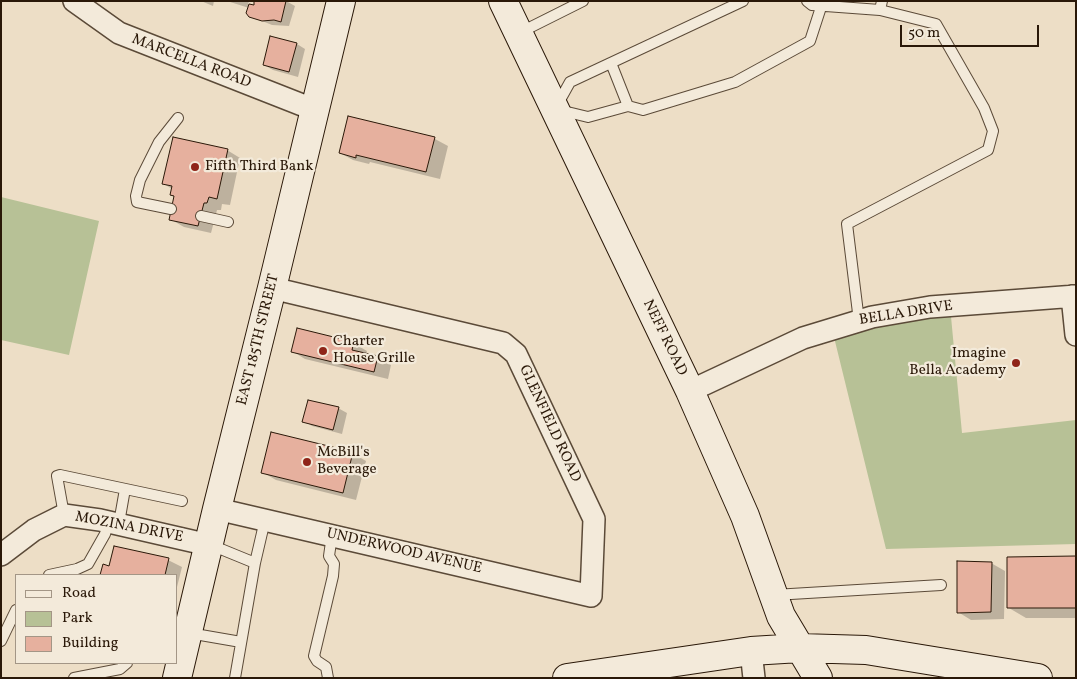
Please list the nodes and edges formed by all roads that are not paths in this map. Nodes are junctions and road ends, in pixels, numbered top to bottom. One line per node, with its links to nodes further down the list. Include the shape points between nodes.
1 (74, 1): 13 (street, MARCELLA ROAD, via 119,33)
2 (341, 1): 13 (street, EAST 185TH STREET)
3 (503, 1): 9 (street, NEFF ROAD)
4 (583, 1): 9 (lane)
5 (744, 1): 10 (lane)
6 (807, 1): 7 (lane, via 812,5)
7 (822, 3): 8 (lane); 11 (lane, via 810,41 735,82 643,110)
8 (881, 6): 20 (lane, via 936,24 984,108 993,131 988,150 847,224)
9 (519, 33): 12 (street, NEFF ROAD)
10 (611, 63): 11 (lane); 12 (lane, via 570,82)
11 (628, 106): 12 (lane, via 588,117)
12 (555, 109): 22 (street, NEFF ROAD)
13 (315, 110): 18 (street, EAST 185TH STREET)
14 (178, 118): 15 (lane, via 159,142 140,180 136,196 137,202)
15 (171, 209)
16 (201, 216): 17 (lane)
17 (228, 222)
18 (272, 288): 25 (street, EAST 185TH STREET); 36 (street, GLENFIELD ROAD, via 503,343 516,354 594,519)
19 (1074, 296): 20 (street, BELLA DRIVE, via 930,307); 21 (street)
20 (859, 321): 22 (street, BELLA DRIVE, via 803,338)
21 (1076, 335)
22 (690, 391): 35 (street, NEFF ROAD, via 746,516)
23 (125, 489): 24 (lane); 26 (lane, via 57,476); 28 (lane)
24 (182, 502)
25 (217, 510): 27 (street, UNDERWOOD AVENUE); 30 (street, EAST 185TH STREET)
26 (64, 515): 28 (street, MOZINA DRIVE); 31 (street, MOZINA DRIVE, via 34,530)
27 (266, 520): 29 (street, UNDERWOOD AVENUE); 32 (lane)
28 (114, 522): 30 (street, MOZINA DRIVE); 33 (lane, via 88,564)
29 (332, 535): 36 (street, UNDERWOOD AVENUE); 49 (lane, via 329,556 334,564 333,576 314,656 326,667)
30 (209, 545): 32 (lane); 39 (street, EAST 185TH STREET)
31 (1, 555)
32 (255, 563): 41 (lane)
33 (54, 574)
34 (941, 584): 35 (lane)
35 (773, 595): 42 (street, NEFF ROAD)
36 (590, 596)
37 (15, 614): 38 (lane)
38 (12, 628): 40 (lane)
39 (182, 632): 41 (lane); 47 (street, EAST 185TH STREET)
40 (1, 640)
41 (241, 642): 48 (lane)
42 (800, 648): 43 (street); 52 (street, NEFF ROAD); 53 (street, via 866,650)
43 (751, 651): 45 (street); 51 (street)
44 (126, 664): 46 (lane, via 120,669)
45 (609, 675): 50 (street)
46 (74, 678)
47 (177, 678)
48 (235, 678)
49 (328, 678)
50 (567, 678)
51 (754, 678)
52 (818, 678)
53 (1038, 678)

